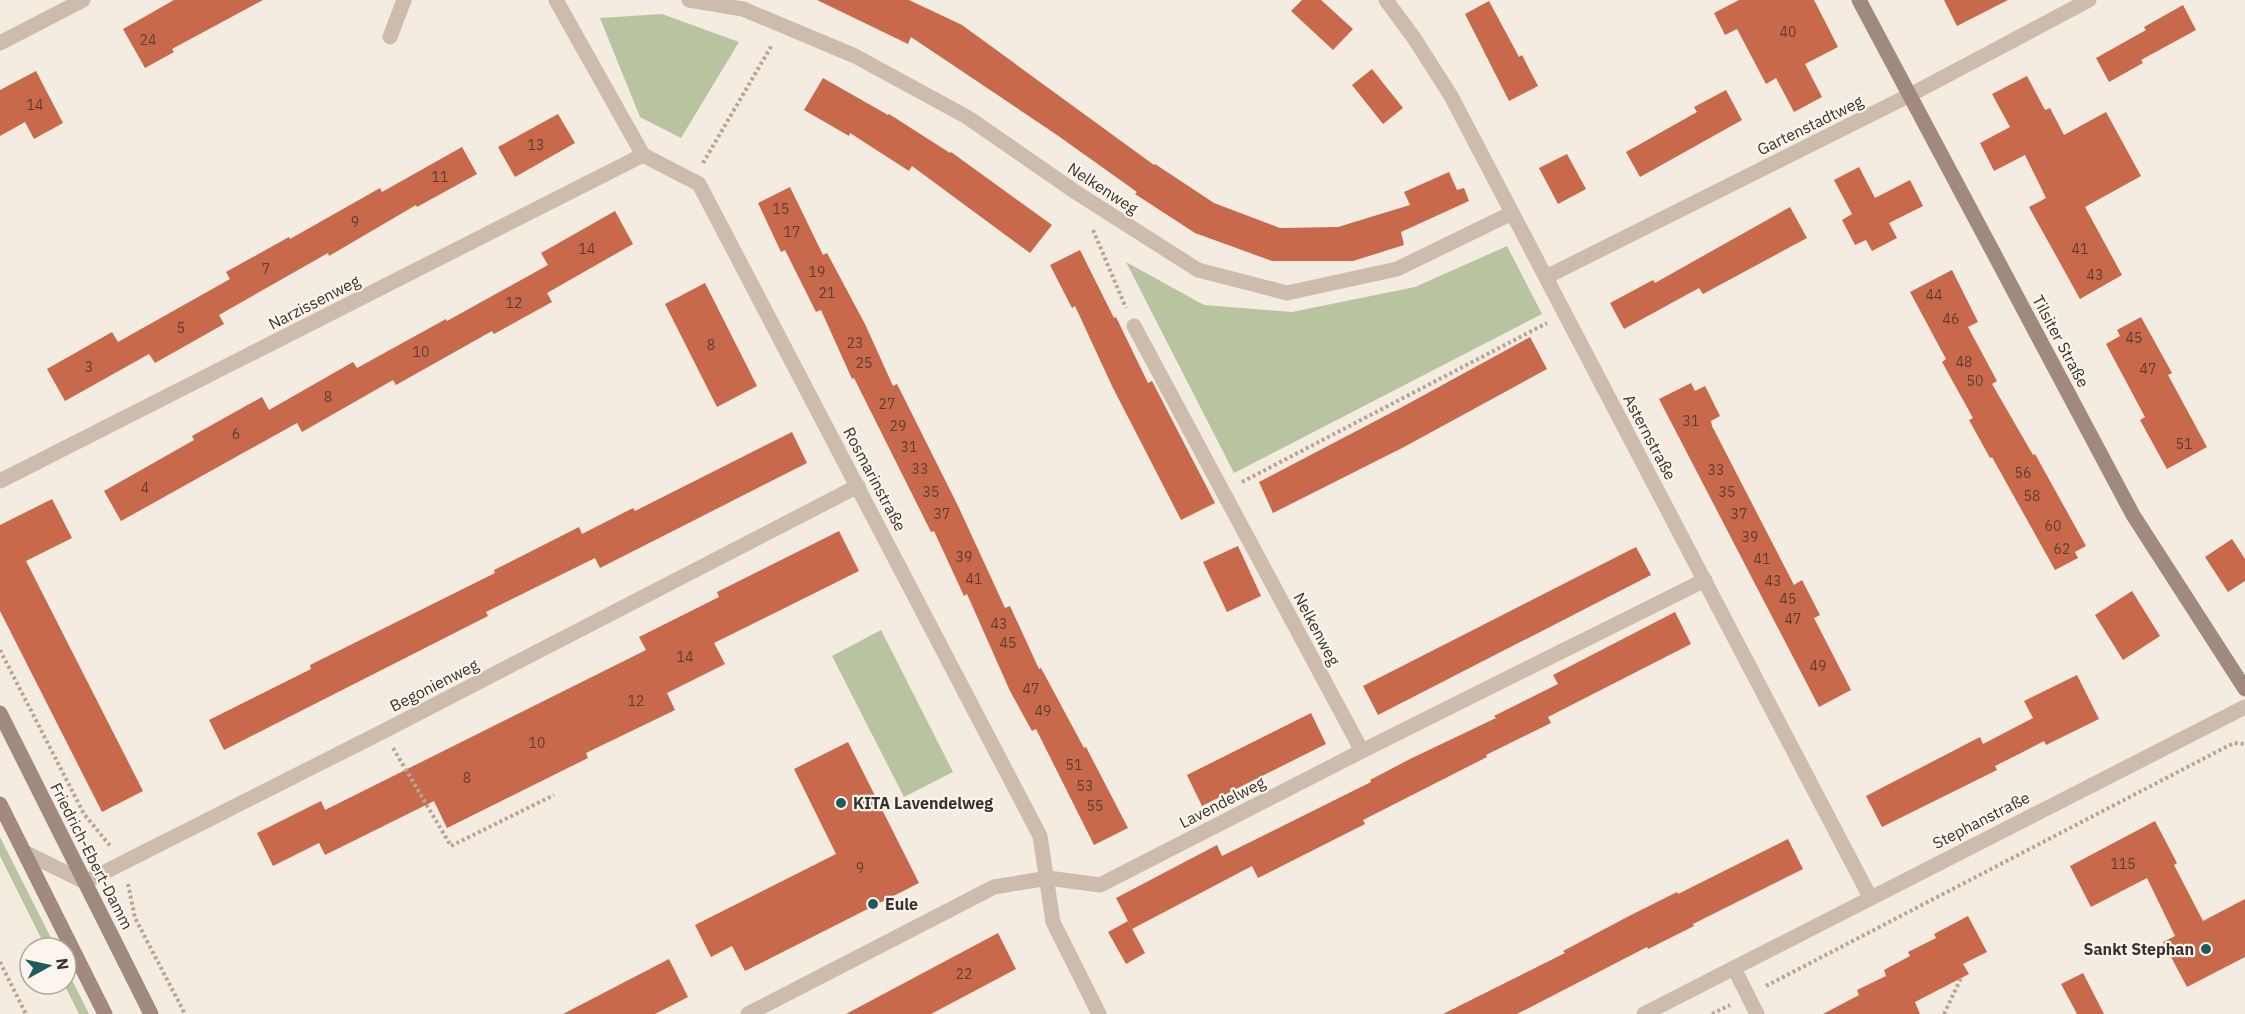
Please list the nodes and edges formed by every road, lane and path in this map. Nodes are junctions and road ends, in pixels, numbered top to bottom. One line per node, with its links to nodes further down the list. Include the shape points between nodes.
1 (82, 0): 10 (street)
2 (404, 0): 9 (street)
3 (556, 0): 12 (street)
4 (689, 0): 8 (street, Nelkenweg, via 743,9)
5 (1386, 0): 14 (street, Asternstraße, via 1451,96)
6 (1859, 0): 11 (street, Tilsiter Straße)
7 (2089, 0): 11 (street, Gartenstadtweg)
8 (783, 26): 13 (path); 14 (street, Nelkenweg, via 855,56 967,117 1077,194 1198,270 1287,293 1396,269)
9 (390, 37)
10 (0, 43)
11 (1910, 95): 16 (street, Gartenstadtweg); 24 (street, Tilsiter Straße, via 2133,515)
12 (644, 155): 13 (street, Rosmarinstraße); 19 (street, Narzissenweg)
13 (693, 181): 20 (street, Rosmarinstraße, via 699,184)
14 (1512, 213): 16 (street, Asternstraße)
15 (1092, 226): 18 (path)
16 (1546, 276): 17 (street, Asternstraße)
17 (1565, 314): 21 (path); 22 (street, Asternstraße)
18 (1134, 326): 21 (street, Nelkenweg)
19 (0, 481)
20 (858, 486): 27 (street, Begonienweg); 35 (street, Rosmarinstraße, via 1040,836)
21 (1223, 492): 29 (street, Nelkenweg)
22 (1705, 580): 29 (street, Lavendelweg); 37 (street, Asternstraße)
23 (0, 650): 33 (path, via 84,814)
24 (2245, 689)
25 (2245, 707): 37 (street, Stephanstraße)
26 (0, 713): 36 (street, Friedrich-Ebert-Damm)
27 (384, 731): 30 (path, via 451,846); 36 (street, Begonienweg)
28 (2245, 744): 41 (path, via 2234,743 2224,748)
29 (1362, 751): 35 (street, Lavendelweg, via 1100,885)
30 (554, 795)
31 (0, 804): 32 (street)
32 (24, 852): 36 (street); 43 (street)
33 (114, 852)
34 (126, 873): 45 (path, via 135,918)
35 (1048, 878): 46 (street, Lavendelweg, via 994,886); 47 (street, Rosmarinstraße, via 1053,922)
36 (85, 882): 44 (street, Friedrich-Ebert-Damm)
37 (1870, 897): 39 (street, Stephanstraße)
38 (0, 962): 42 (path)
39 (1734, 968): 41 (street); 48 (street, Stephanstraße)
40 (1961, 978): 51 (path)
41 (1748, 996): 49 (path); 50 (street)
42 (26, 1014)
43 (105, 1014)
44 (152, 1014)
45 (185, 1014)
46 (748, 1014)
47 (1099, 1014)
48 (1644, 1014)
49 (1712, 1014)
50 (1757, 1014)
51 (1944, 1014)

